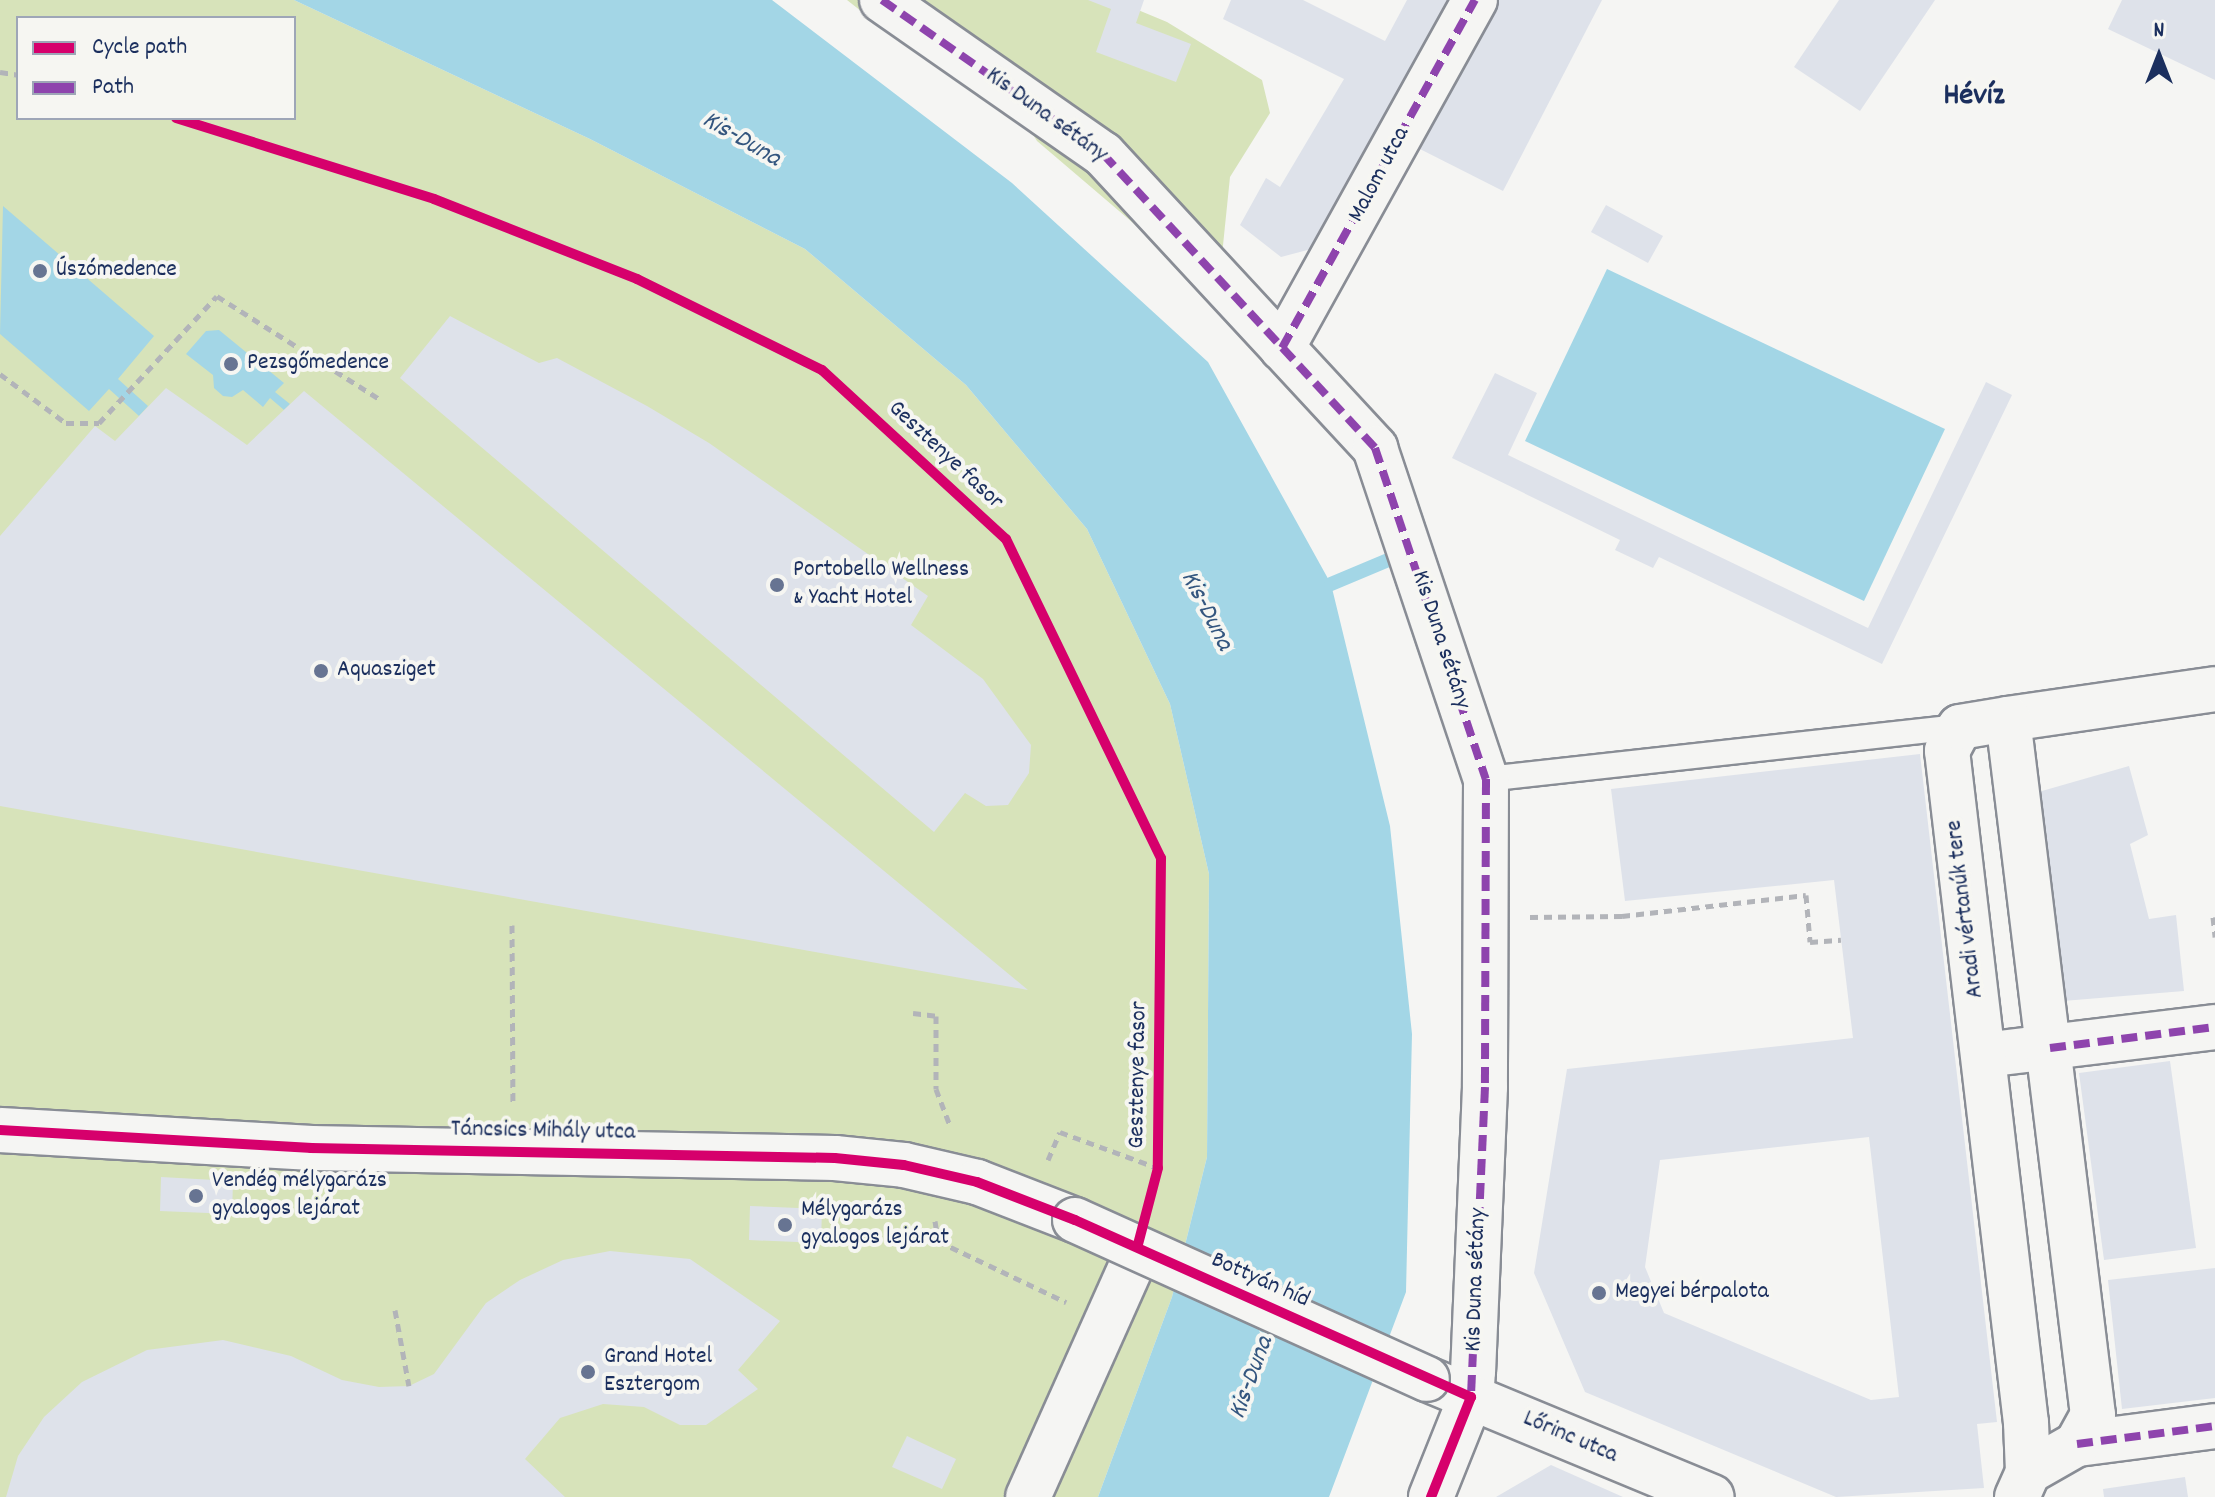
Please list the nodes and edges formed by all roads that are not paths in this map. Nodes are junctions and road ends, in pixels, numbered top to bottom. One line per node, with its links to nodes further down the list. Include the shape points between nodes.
1 (882, 0): 3 (street, Kis Duna sétány, via 1103,154)
2 (1475, 0): 3 (street, Malom utca)
3 (1282, 348): 7 (street, Kis Duna sétány, via 1375,448)
4 (2215, 689): 5 (street)
5 (2008, 719): 6 (street); 9 (street)
6 (1960, 727): 7 (lane); 10 (street, Aradi vértanúk tere, via 1947,751)
7 (1486, 779): 15 (street, Kis Duna sétány, via 1485,1087)
8 (2215, 1027): 9 (street)
9 (2050, 1048): 10 (street); 17 (street, via 2093,1415)
10 (1984, 1055): 18 (street, Aradi vértanúk tere)
11 (0, 1130): 12 (street, Táncsics Mihály utca, via 311,1148 835,1158 904,1165 977,1182)
12 (1075, 1220): 14 (street, Bottyán híd, bridge)
13 (1130, 1269): 19 (street, via 1110,1324)
14 (1427, 1379): 15 (street, Lőrinc utca)
15 (1471, 1397): 20 (street, Kis Duna sétány); 21 (street, Lőrinc utca)
16 (2215, 1426): 17 (street, Aradi vértanúk tere)
17 (2077, 1444): 18 (street, Aradi vértanúk tere)
18 (2022, 1485)
19 (1028, 1497)
20 (1431, 1497)
21 (1712, 1497)

